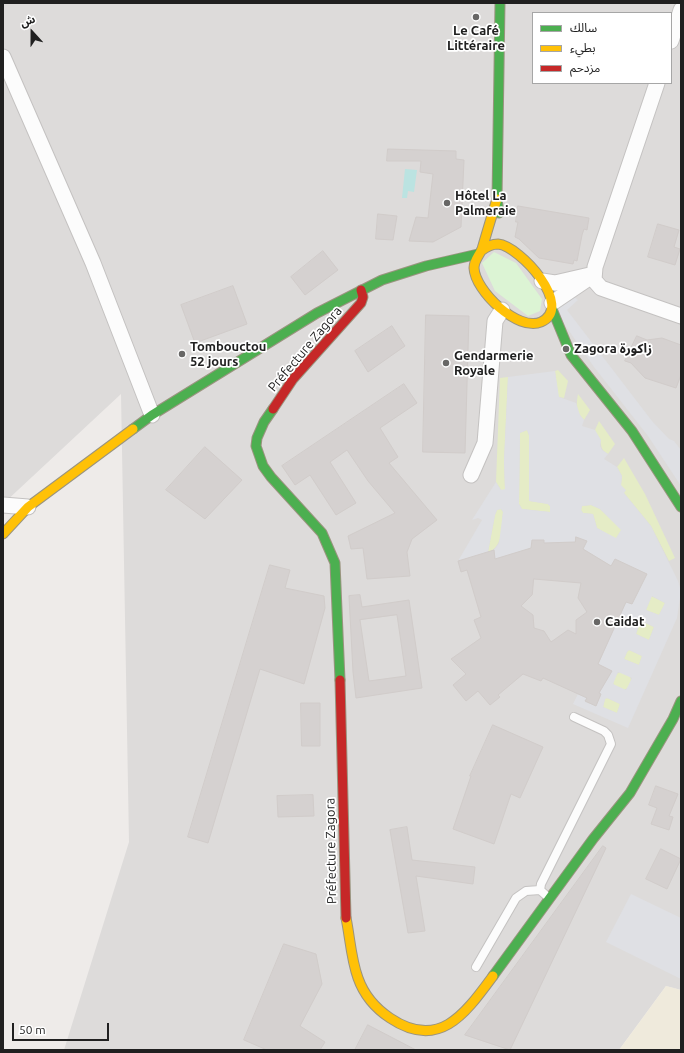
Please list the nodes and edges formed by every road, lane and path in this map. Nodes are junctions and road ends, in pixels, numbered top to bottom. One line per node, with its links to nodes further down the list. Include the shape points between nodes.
1 (500, 3): 6 (main road)
2 (681, 10): 3 (street)
3 (672, 38)
4 (3, 57): 21 (street, via 93,263)
5 (657, 84): 11 (street)
6 (497, 199): 7 (main road); 8 (main road)
7 (504, 246): 8 (main road, via 494,244); 12 (main road, via 519,256)
8 (480, 252): 9 (main road); 15 (main road, via 472,273)
9 (408, 271): 10 (main road); 13 (main road)
10 (438, 272)
11 (594, 274): 12 (street, via 555,283); 14 (street); 16 (street, via 596,284 601,288)
12 (542, 281): 14 (main road, via 548,290)
13 (361, 290): 21 (main road, via 273,339); 31 (main road, Préfecture Zagora, via 361,303 293,379 264,422 256,446 263,466 271,477 322,533 335,563 345,914 358,978 374,1005 403,1025 418,1031 428,1031 448,1024 468,1010 479,998)
14 (552, 306): 17 (main road, via 544,321); 20 (main road)
15 (502, 310): 17 (main road, via 517,322); 22 (street, via 495,321 485,443)
16 (681, 316)
17 (527, 325): 18 (main road)
18 (538, 333)
19 (555, 344): 20 (main road)
20 (571, 355): 25 (main road, via 632,431)
21 (152, 415): 24 (main road)
22 (471, 475)
23 (3, 505): 24 (street)
24 (28, 507): 26 (main road)
25 (681, 507)
26 (3, 534)
27 (681, 701): 29 (main road, Préfecture Zagora)
28 (574, 718): 30 (lane, via 604,731 611,744)
29 (677, 721): 31 (main road, Préfecture Zagora, via 630,793)
30 (540, 890): 31 (lane); 32 (lane, via 526,891 516,898)
31 (550, 898)
32 (476, 967)

